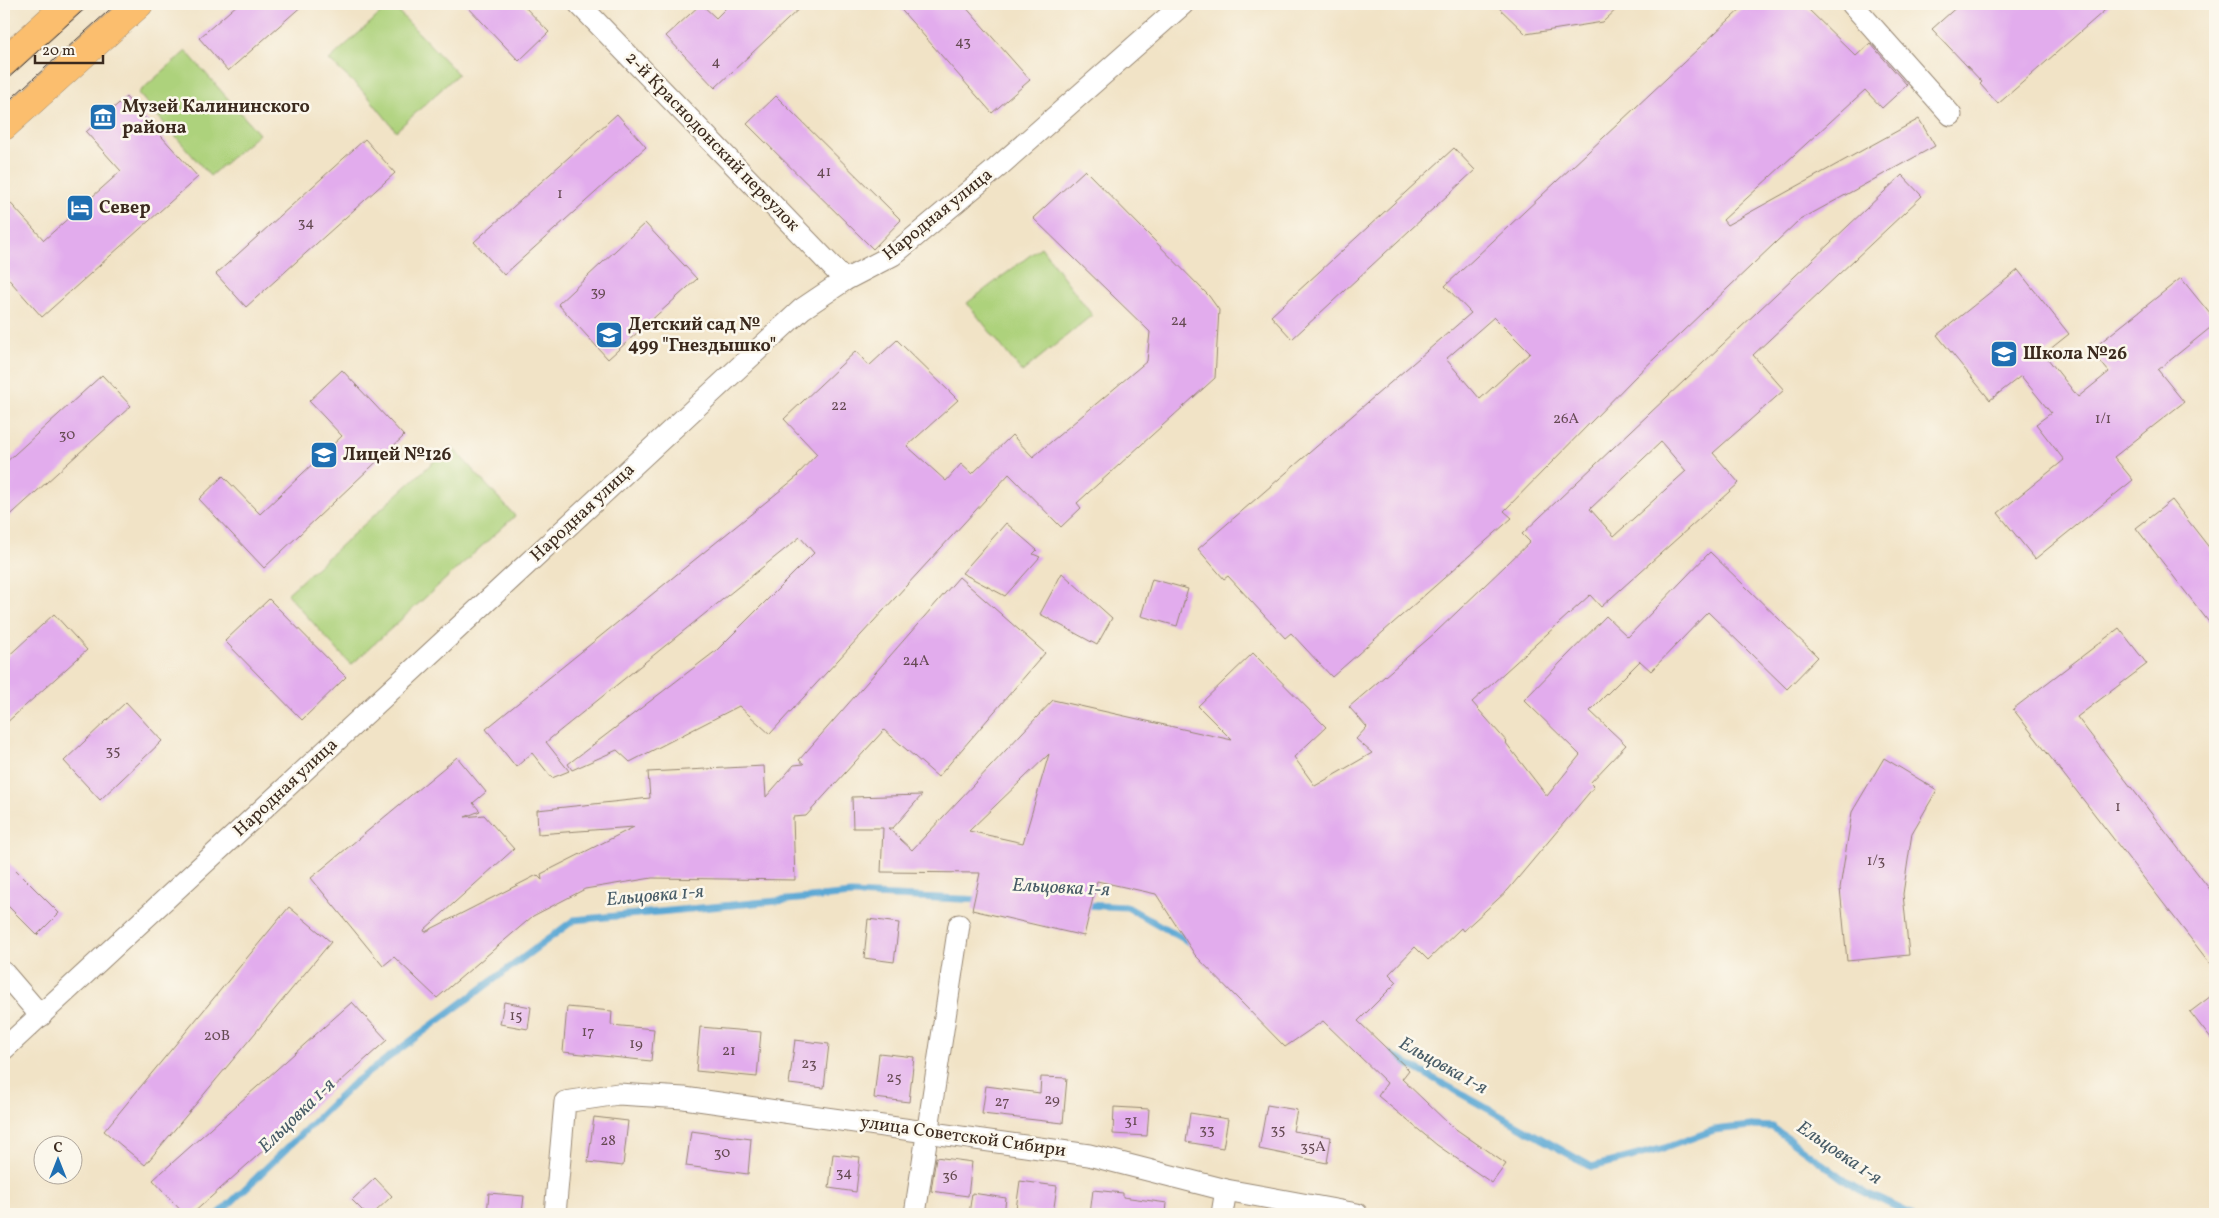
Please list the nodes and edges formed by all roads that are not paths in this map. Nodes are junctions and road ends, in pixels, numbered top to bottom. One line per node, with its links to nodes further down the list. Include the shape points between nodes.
1 (68, 4): 6 (highway)
2 (139, 4): 8 (highway)
3 (579, 4): 9 (street, 2-й Краснодонский переулок)
4 (1183, 4): 9 (street, Народная улица, via 894,255)
5 (1852, 4): 7 (street)
6 (4, 62)
7 (1952, 115)
8 (4, 126)
9 (845, 280): 12 (street, Народная улица, via 802,309)
10 (958, 925): 14 (street)
11 (4, 973): 12 (street)
12 (41, 1016): 13 (street, Народная улица)
13 (4, 1049)
14 (928, 1132): 15 (street, улица Советской Сибири, via 1089,1155); 16 (street, улица Советской Сибири, via 684,1098 618,1094 565,1102); 17 (street)
15 (1226, 1190): 18 (street); 19 (street, улица Советской Сибири)
16 (555, 1214)
17 (915, 1214)
18 (1222, 1214)
19 (1357, 1214)

